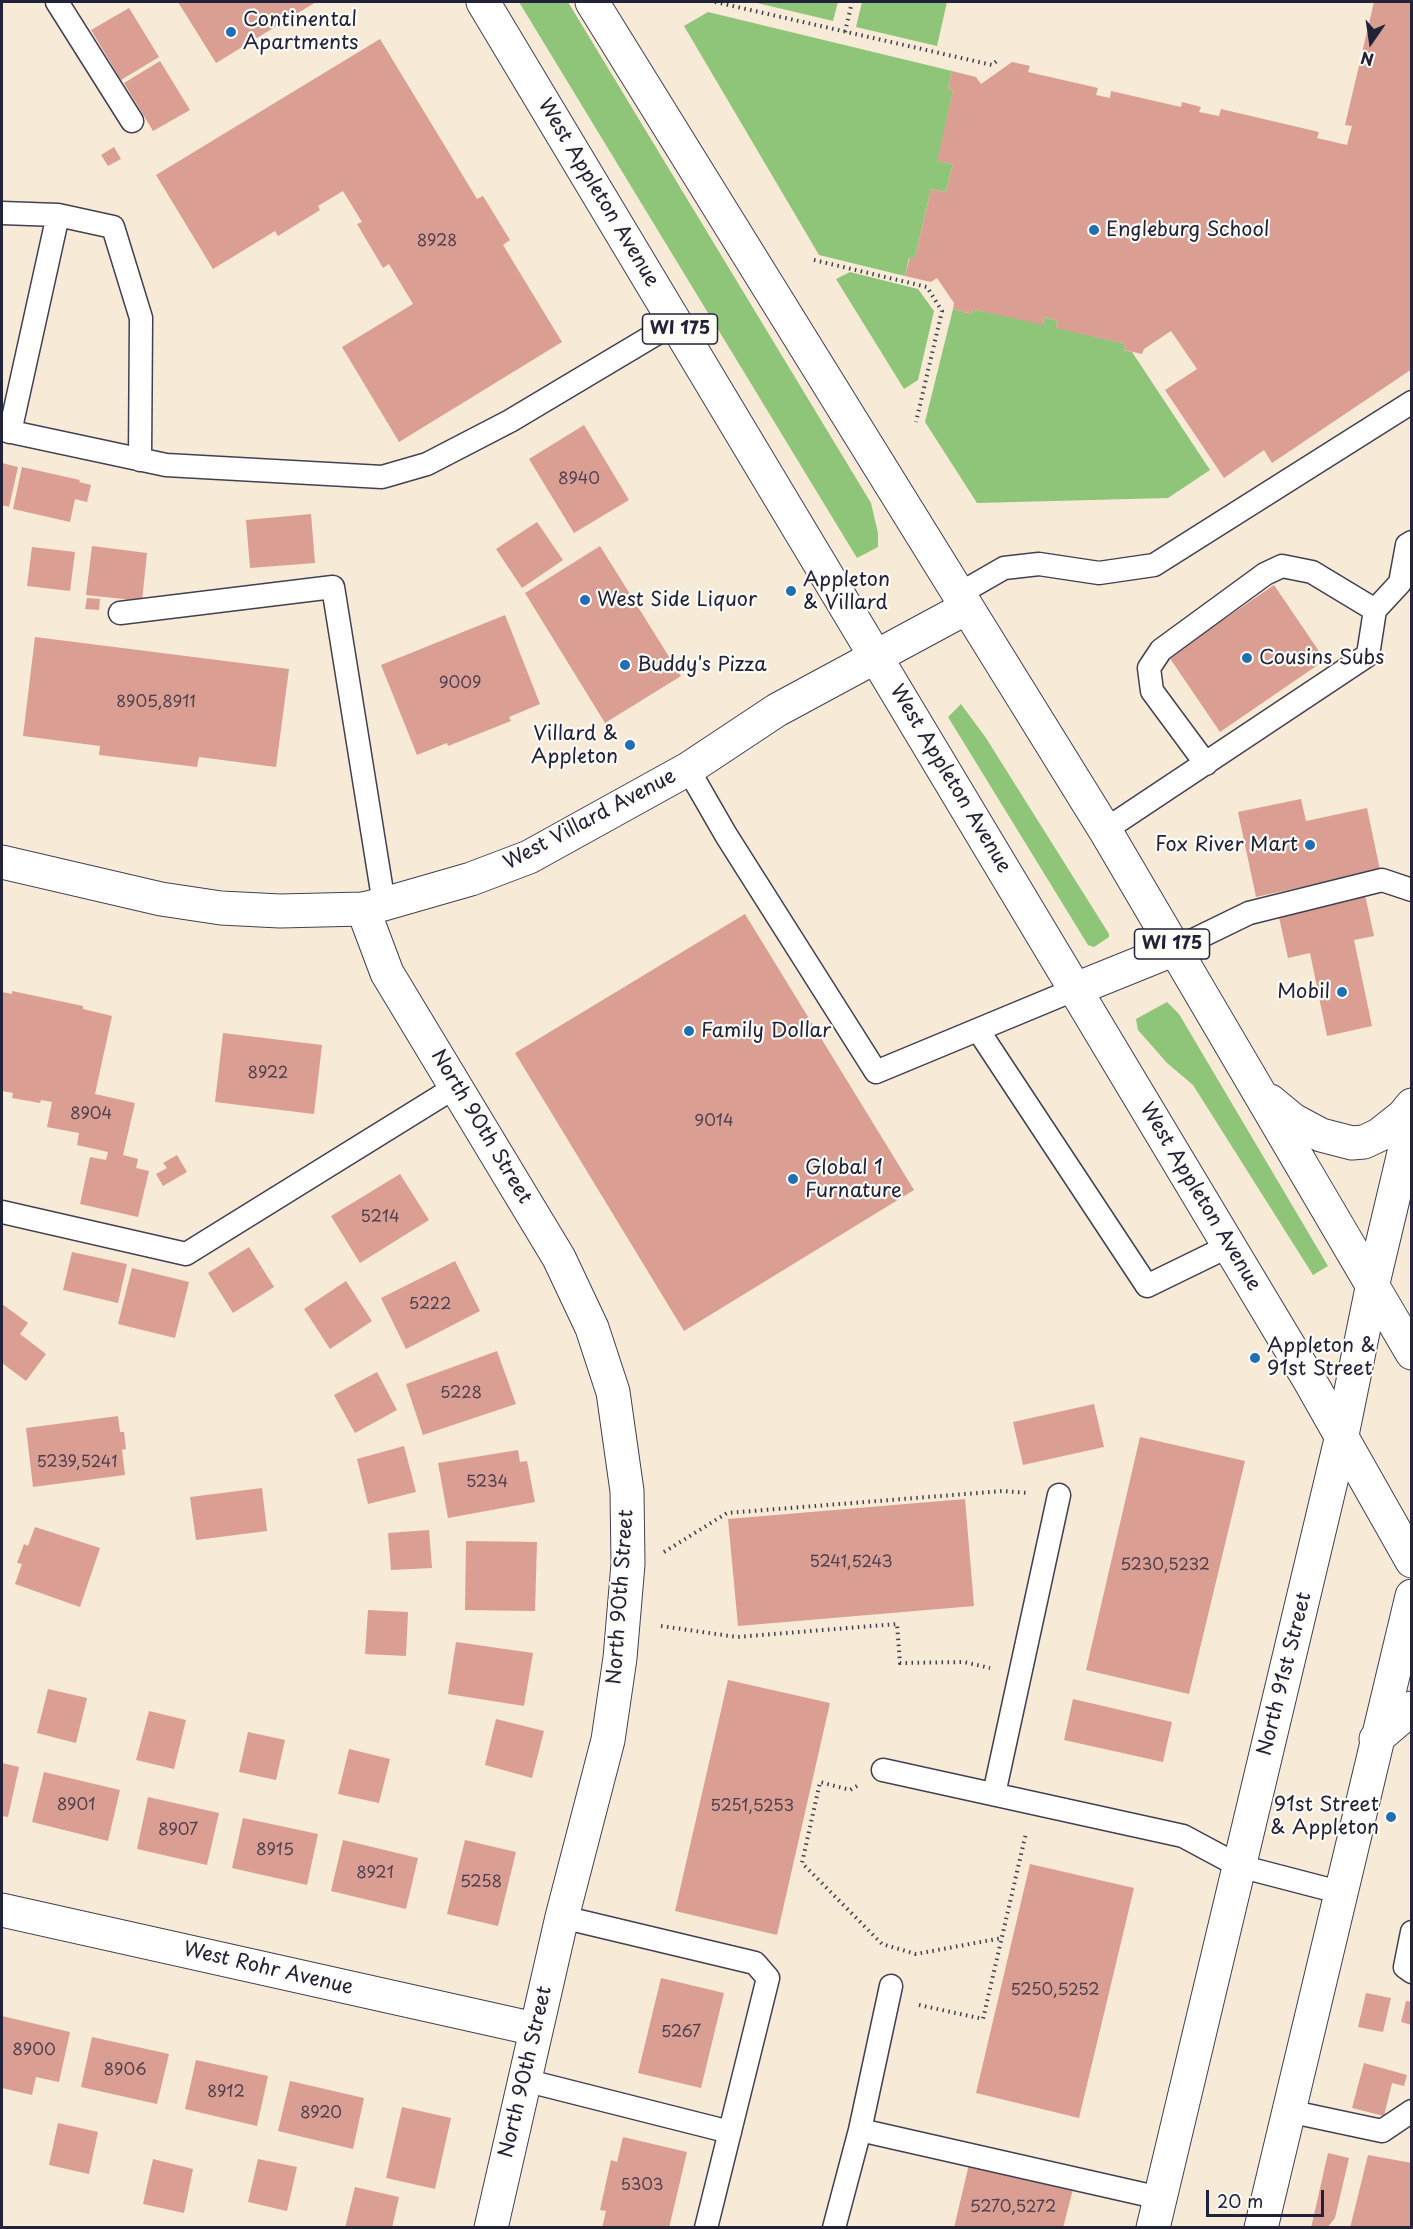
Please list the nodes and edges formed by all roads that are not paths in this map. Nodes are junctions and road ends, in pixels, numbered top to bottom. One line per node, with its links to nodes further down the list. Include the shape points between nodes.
1 (57, 2): 4 (lane)
2 (483, 2): 7 (main road, West Appleton Avenue / WI 175)
3 (592, 2): 12 (main road, WI 175)
4 (132, 121)
5 (2, 213): 6 (lane)
6 (58, 214): 9 (lane); 10 (lane, via 113,227 141,318)
7 (675, 322): 10 (lane, via 510,421 427,464 382,477 166,465); 15 (main road, West Appleton Avenue / WI 175)
8 (1412, 402): 12 (lane, via 1154,565 1099,573 1039,564 1004,568)
9 (6, 431): 10 (lane)
10 (140, 460)
11 (1412, 542): 13 (lane, via 1407,545 1400,583)
12 (961, 602): 15 (main road, West Villard Avenue); 18 (main road, WI 175)
13 (1375, 610): 16 (lane, via 1368,655); 16 (lane, via 1312,572 1282,566 1265,574 1161,650 1149,668 1152,692)
14 (120, 613): 21 (lane, via 333,587)
15 (876, 656): 17 (main road, West Villard Avenue, via 777,710); 23 (main road, West Appleton Avenue / WI 175)
16 (1206, 764): 18 (lane)
17 (688, 769): 21 (main road, West Villard Avenue, via 529,857 471,879); 24 (lane, via 876,1072)
18 (1105, 830): 22 (main road, WI 175)
19 (2, 862): 21 (main road, West Villard Avenue, via 161,899 221,908 280,911)
20 (1412, 890): 22 (lane, via 1382,880 1371,882 1249,913)
21 (373, 906): 25 (main road, North 90th Street, via 387,973)
22 (1174, 949): 23 (main road); 26 (main road, WI 175)
23 (1076, 989): 24 (lane); 30 (main road, West Appleton Avenue / WI 175)
24 (978, 1030): 30 (lane, via 1147,1286)
25 (457, 1086): 29 (lane, via 186,1254); 44 (main road, North 90th Street, via 559,1258 592,1329 614,1403 627,1491 628,1564 608,1740)
26 (1257, 1087): 27 (main road, via 1293,1120 1321,1135 1352,1143 1364,1142 1390,1128); 31 (main road, WI 175)
27 (1412, 1106)
28 (1412, 1119): 31 (main road, North 91st Street)
29 (2, 1212)
30 (1229, 1246): 33 (main road, West Appleton Avenue / WI 175)
31 (1373, 1283): 32 (main road, WI 175); 33 (main road, North 91st Street)
32 (1412, 1353)
33 (1342, 1435): 35 (main road, West Appleton Avenue / WI 175); 41 (main road, North 91st Street)
34 (1059, 1495): 40 (lane)
35 (1412, 1561)
36 (1412, 1596): 38 (main road)
37 (1412, 1708): 38 (main road)
38 (1376, 1739): 42 (main road)
39 (883, 1770): 40 (lane)
40 (994, 1794): 41 (lane, via 1183,1836)
41 (1239, 1866): 42 (lane); 54 (main road, North 91st Street)
42 (1340, 1892): 50 (main road)
43 (2, 1910): 48 (main road, West Rohr Avenue)
44 (561, 1917): 48 (main road, North 90th Street); 53 (lane, via 754,1963 768,1978)
45 (1412, 1932): 46 (lane, via 1406,1967)
46 (1412, 1972)
47 (890, 1992): 52 (lane)
48 (535, 2029): 49 (main road, North 90th Street)
49 (524, 2080): 53 (lane); 55 (main road, North 90th Street)
50 (1288, 2111): 51 (lane, via 1382,2131); 58 (main road)
51 (1412, 2111)
52 (860, 2130): 54 (lane); 57 (lane)
53 (730, 2132): 56 (lane)
54 (1156, 2213)
55 (491, 2228)
56 (706, 2228)
57 (834, 2228)
58 (1261, 2228)

